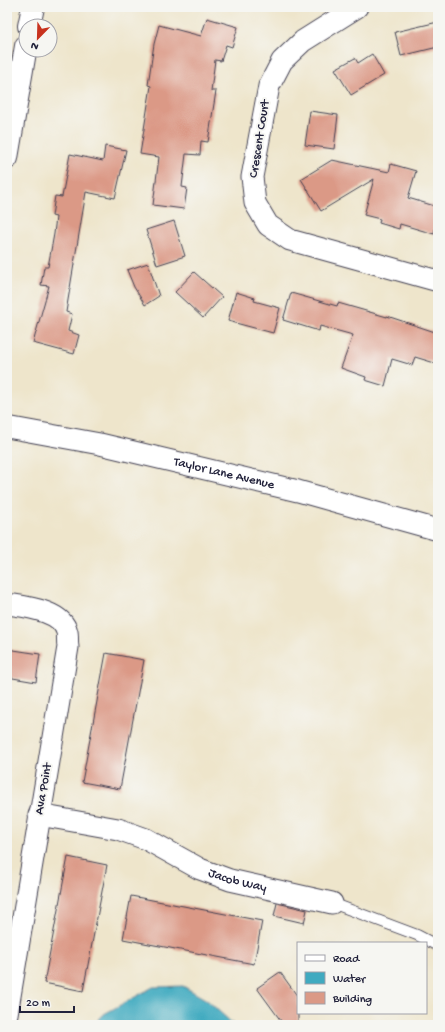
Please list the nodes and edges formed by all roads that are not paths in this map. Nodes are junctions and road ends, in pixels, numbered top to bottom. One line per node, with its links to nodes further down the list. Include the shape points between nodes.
1 (33, 7): 3 (main road)
2 (357, 7): 6 (street, Crescent Court, via 303,42 282,61 272,80 252,177 255,203 268,225 290,240)
3 (31, 18)
4 (24, 58): 5 (main road)
5 (7, 158)
6 (438, 281)
7 (7, 427): 8 (street, Taylor Lane Avenue, via 100,444 260,482)
8 (438, 530)
9 (7, 604): 10 (street, Ava Point, via 41,610 58,618 67,630 68,647)
10 (39, 815): 11 (street, Jacob Way, via 118,829 146,839 200,869 224,878); 13 (street, Ava Point)
11 (332, 903): 12 (lane, Jacob Way, via 417,935)
12 (438, 946)
13 (7, 1014)

